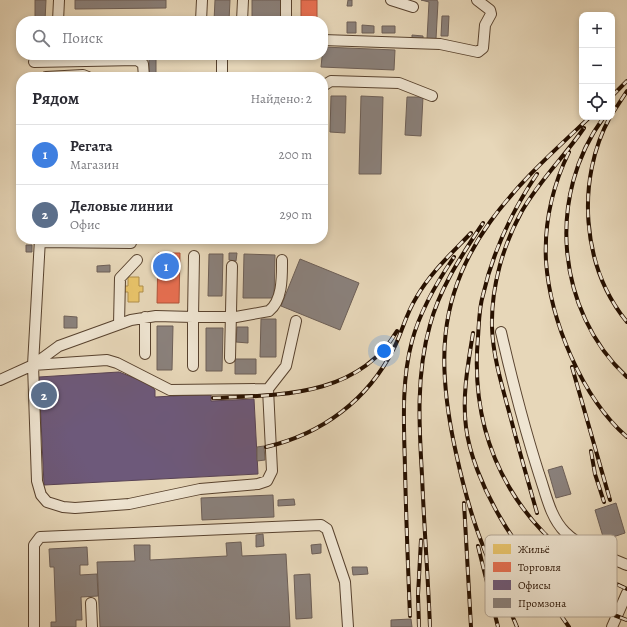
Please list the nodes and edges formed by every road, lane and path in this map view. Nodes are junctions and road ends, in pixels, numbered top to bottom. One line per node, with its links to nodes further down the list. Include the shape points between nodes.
1 (59, 0): 8 (lane)
2 (202, 0): 9 (lane)
3 (243, 0): 10 (lane)
4 (286, 0): 11 (lane)
5 (391, 0): 7 (lane)
6 (477, 0): 12 (lane, via 490,10 491,14 485,25 483,48 478,52 440,44)
7 (413, 7)
8 (58, 16)
9 (201, 16)
10 (242, 16)
11 (286, 16)
12 (328, 40)
13 (137, 60): 16 (lane)
14 (137, 60): 17 (lane, via 143,64)
15 (222, 60): 18 (lane)
16 (34, 62)
17 (144, 72)
18 (222, 72)
19 (328, 84): 20 (lane, via 399,83)
20 (432, 96)
21 (40, 244): 34 (lane)
22 (194, 256): 27 (lane)
23 (138, 260): 30 (lane, via 120,278)
24 (282, 260): 28 (lane, via 281,289 273,308 263,313)
25 (232, 266): 28 (lane)
26 (145, 317): 27 (lane); 30 (lane); 32 (lane)
27 (193, 317): 28 (lane); 35 (lane)
28 (231, 317): 33 (lane)
29 (296, 321): 37 (lane, via 286,366)
30 (119, 324): 34 (lane, via 59,346)
31 (501, 332): 38 (lane, via 529,442 551,511 558,524)
32 (145, 354)
33 (230, 358)
34 (33, 364): 36 (lane); 37 (lane, via 107,360 170,390); 37 (lane, via 38,489 47,502 63,507 129,504 200,489 267,481 272,471)
35 (193, 366)
36 (0, 380)
37 (268, 389)
38 (569, 535)
39 (617, 560): 40 (lane)
40 (627, 564)
41 (627, 593): 43 (lane)
42 (91, 603): 46 (lane)
43 (617, 616)
44 (616, 617): 48 (lane)
45 (34, 627): 47 (lane, via 34,545 40,538 320,525 327,529 345,582)
46 (92, 627)
47 (348, 627)
48 (612, 627)

